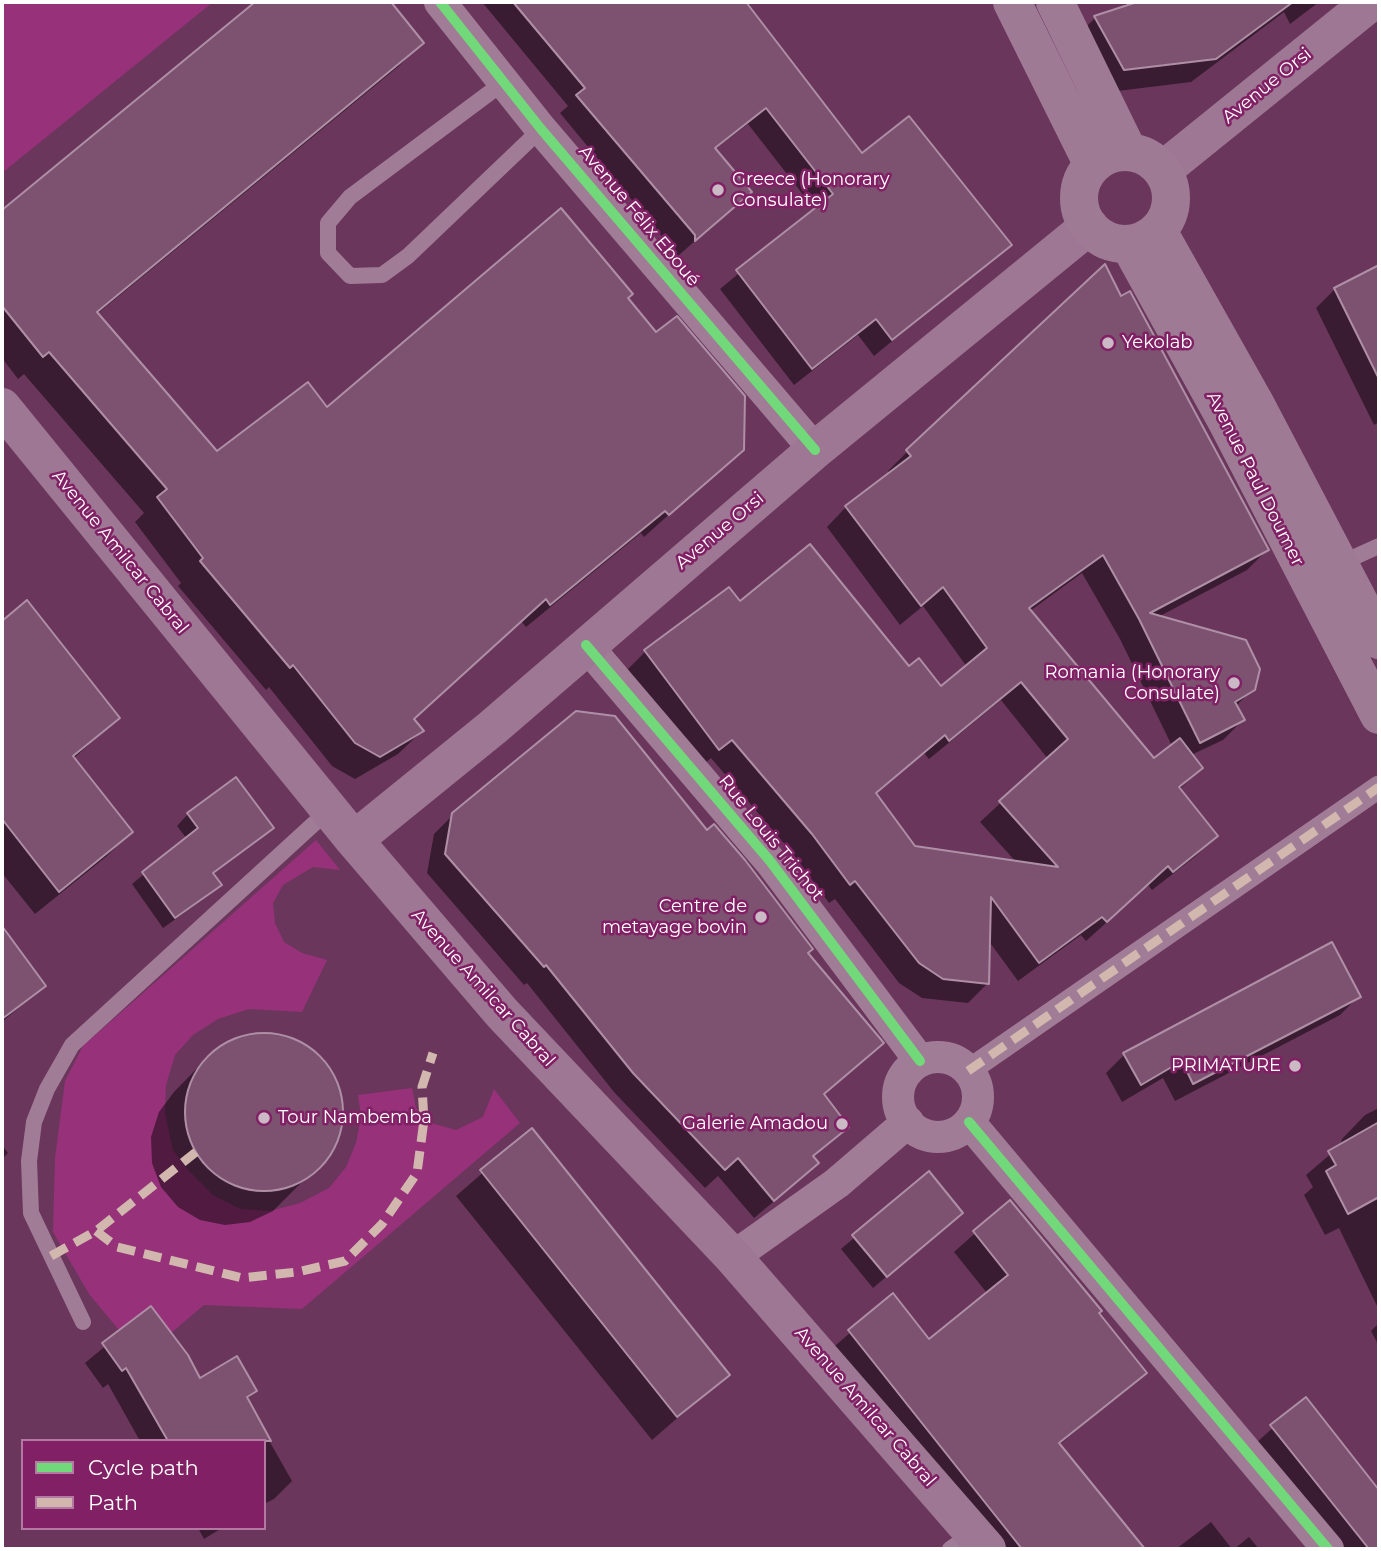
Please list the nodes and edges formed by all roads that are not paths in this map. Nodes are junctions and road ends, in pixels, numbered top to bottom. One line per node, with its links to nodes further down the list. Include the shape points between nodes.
1 (440, 2): 5 (street, Avenue Félix Eboué)
2 (1012, 2): 8 (main road)
3 (1055, 2): 7 (main road)
4 (1371, 2): 9 (main road, Avenue Orsi)
5 (505, 82): 6 (street, Avenue Félix Eboué); 6 (lane, via 350,197 328,223 328,253 350,276 382,275 408,256)
6 (541, 129): 13 (street, Avenue Félix Eboué)
7 (1128, 151): 8 (main road, via 1103,157); 9 (main road, via 1142,154)
8 (1093, 165): 10 (main road, via 1079,195)
9 (1163, 170): 11 (main road, via 1171,190 1169,212)
10 (1089, 226): 11 (main road, via 1100,237); 13 (main road, Avenue Orsi)
11 (1143, 238): 15 (main road, Avenue Paul Doumer, via 1256,405); 18 (main road, Avenue Paul Doumer, via 1226,420)
12 (2, 407): 20 (main road, Avenue Amilcar Cabral)
13 (815, 450): 17 (main road, Avenue Orsi)
14 (1379, 546): 15 (lane)
15 (1339, 564): 16 (main road, Avenue Paul Doumer)
16 (1379, 639)
17 (586, 645): 21 (main road, Avenue Orsi); 22 (street, Rue Louis Trichot, via 770,861)
18 (1379, 715)
19 (1379, 787): 23 (street)
20 (330, 809): 21 (main road, Avenue Amilcar Cabral); 27 (lane, via 72,1045 47,1089 34,1122 29,1161 31,1213)
21 (354, 840): 26 (main road, Avenue Amilcar Cabral, via 502,1013)
22 (920, 1061): 23 (street, via 934,1056 950,1058); 24 (street, via 907,1071 900,1085 898,1100)
23 (968, 1071): 25 (street, via 978,1093)
24 (908, 1122): 25 (street, via 927,1135 942,1137); 26 (street, via 837,1183)
25 (969, 1122): 29 (street)
26 (733, 1257): 28 (main road, Avenue Amilcar Cabral)
27 (83, 1322)
28 (970, 1544)
29 (1328, 1549)

